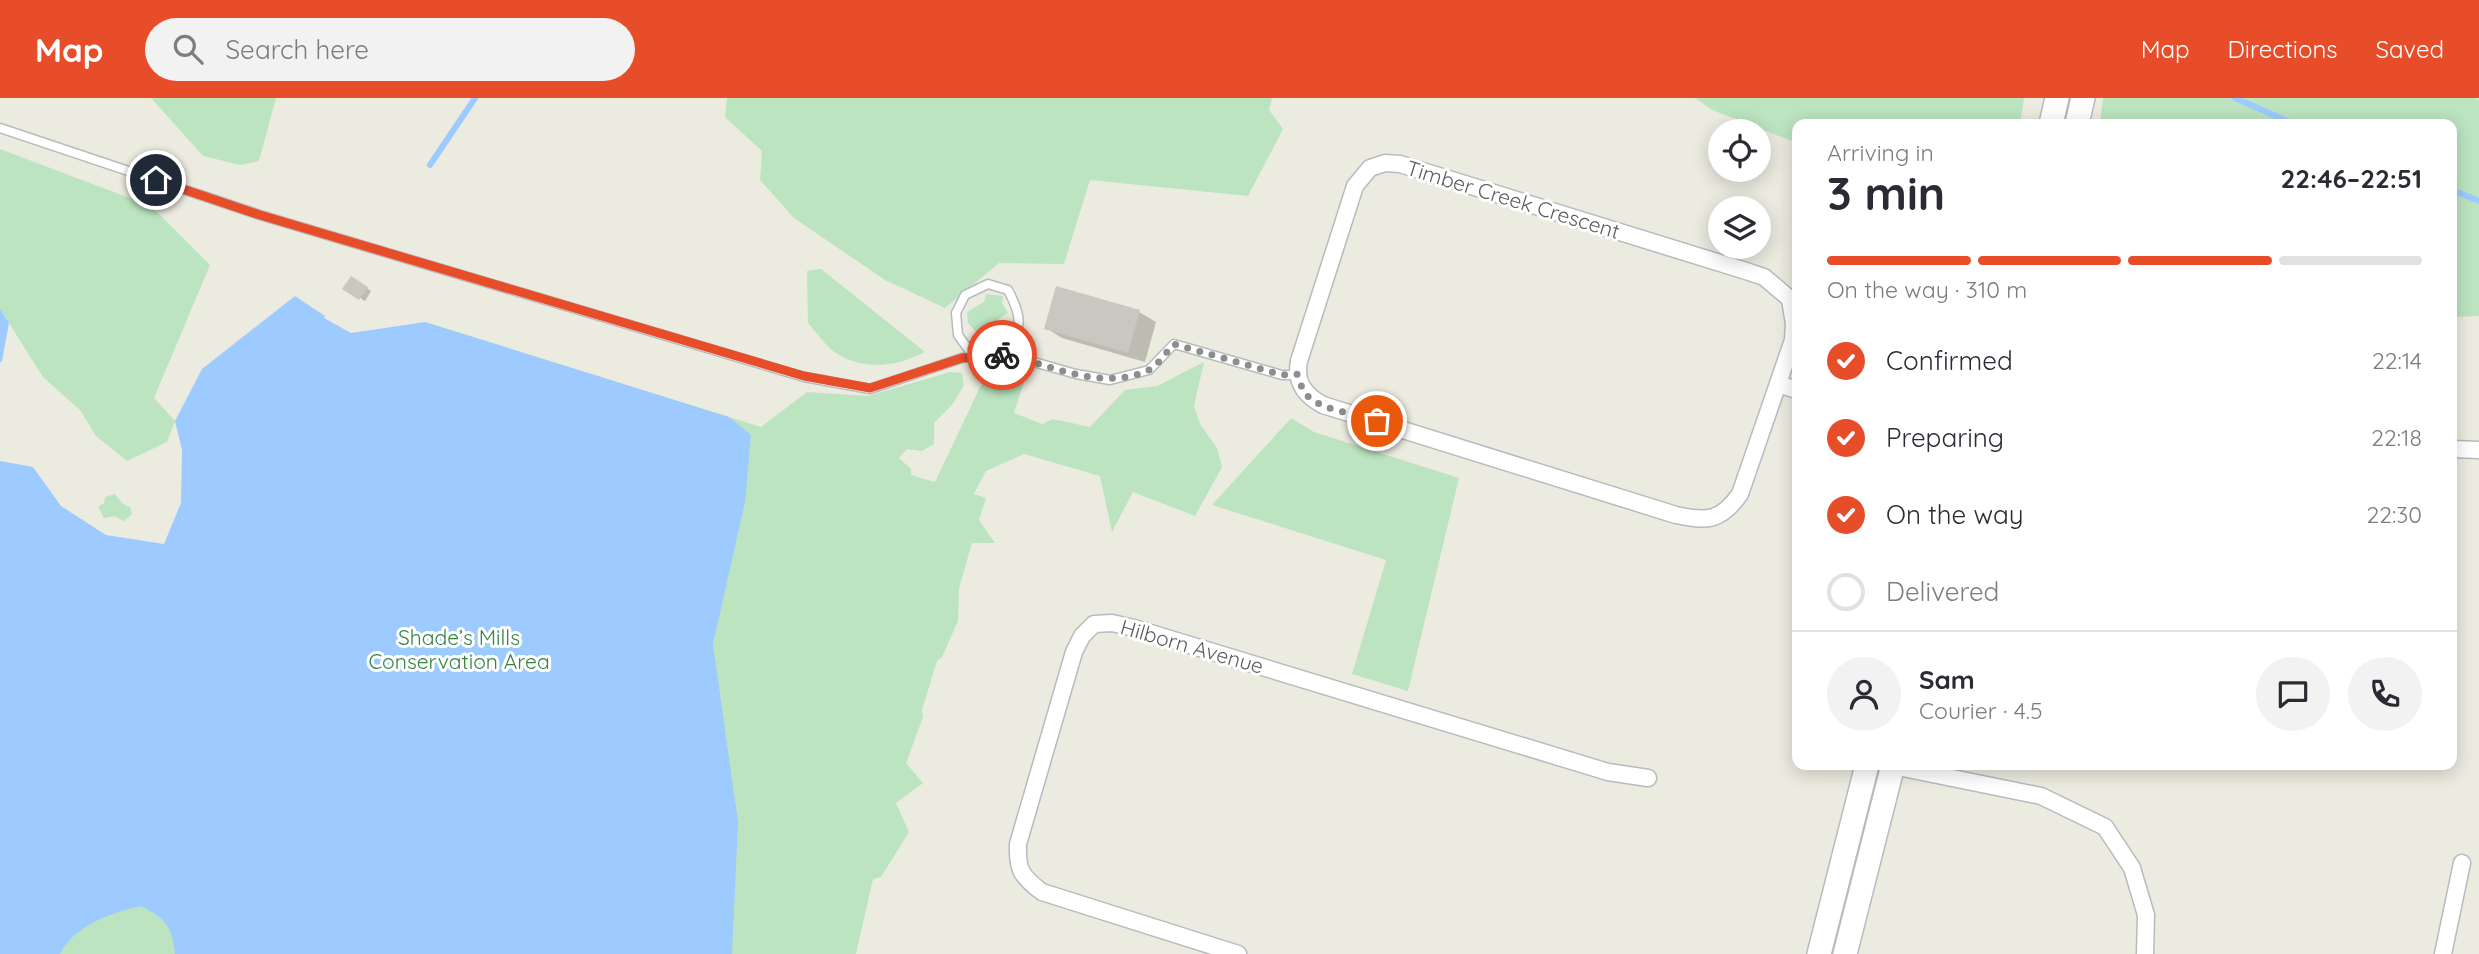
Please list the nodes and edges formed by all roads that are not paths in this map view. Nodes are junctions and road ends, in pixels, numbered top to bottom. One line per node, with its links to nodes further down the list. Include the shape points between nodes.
1 (2057, 98): 3 (main road)
2 (2083, 98): 4 (main road)
3 (2052, 119)
4 (2078, 119)
5 (0, 128): 9 (lane, via 260,215 804,376 870,388)
6 (1792, 306): 10 (street, Timber Creek Crescent, via 1764,277 1385,163 1370,168 1355,186)
7 (1792, 343): 11 (street, Timber Creek Crescent)
8 (1009, 355): 9 (lane); 9 (lane, via 1019,310 1008,290 988,284 965,295 956,313 958,335); 10 (lane, via 1110,380 1149,370 1174,344 1282,375)
9 (974, 357)
10 (1297, 374): 11 (street, Timber Creek Crescent, via 1302,389 1323,405 1695,519 1714,519 1730,509 1740,494)
11 (1778, 384): 12 (street)
12 (1792, 388)
13 (2457, 449): 14 (street)
14 (2479, 450)
15 (1866, 770): 21 (main road)
16 (1892, 770): 22 (main road)
17 (1917, 770): 23 (street, via 2041,796 2105,827 2132,868 2146,915)
18 (1648, 778): 20 (street, Hilborn Avenue, via 1608,772 1134,628 1094,624 1074,652 1018,844 1017,863 1025,880 1042,892)
19 (2462, 863): 24 (street)
20 (1238, 954)
21 (1819, 954)
22 (1845, 954)
23 (2145, 954)
24 (2443, 954)

